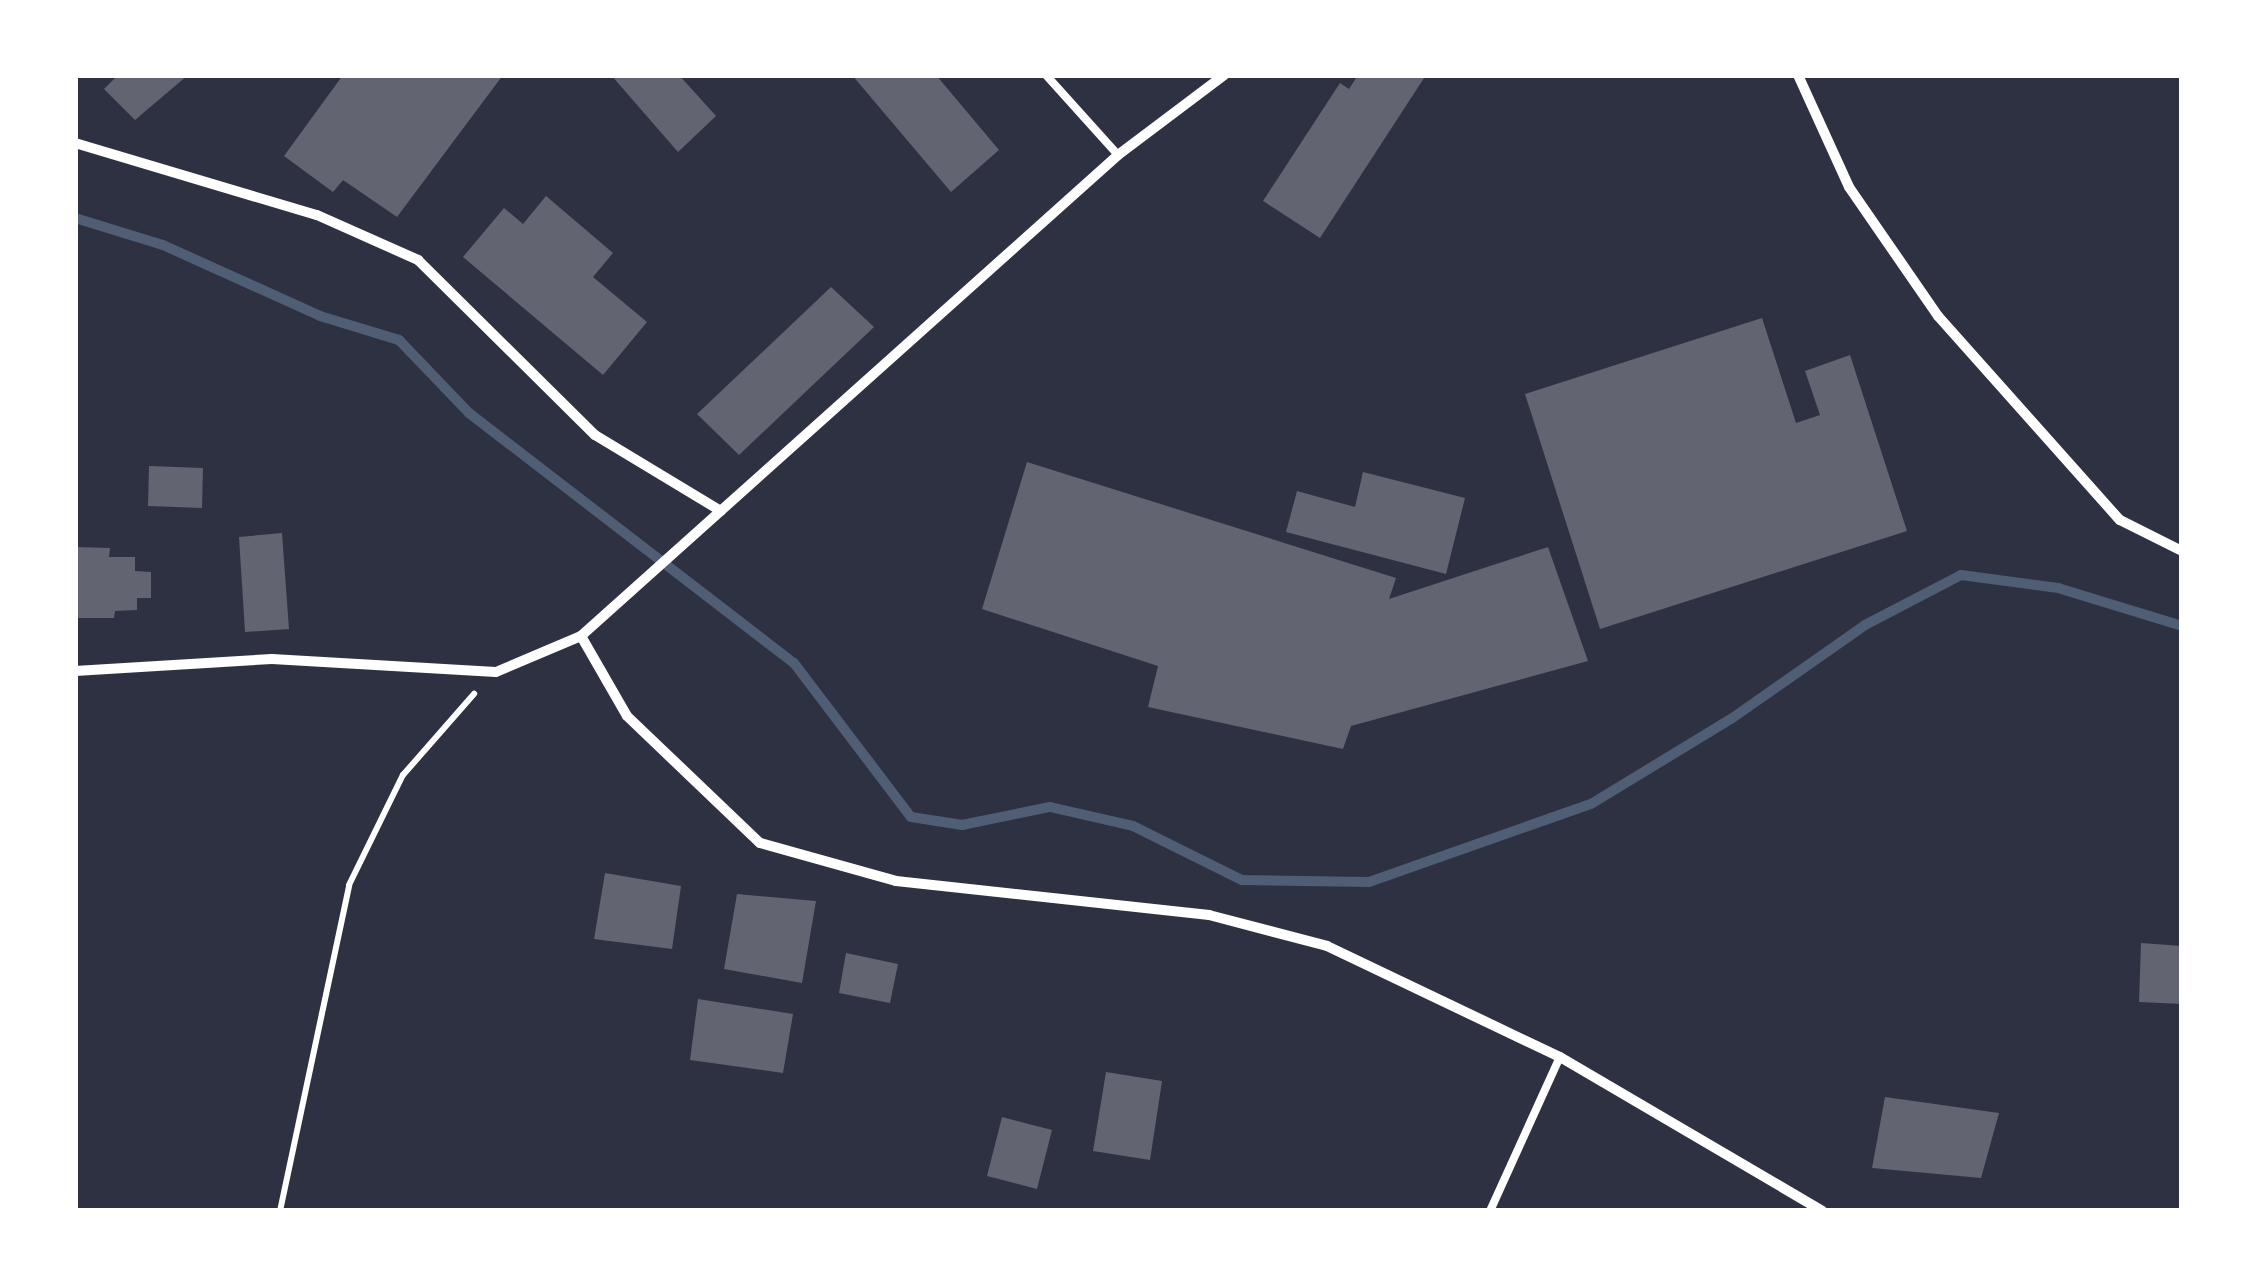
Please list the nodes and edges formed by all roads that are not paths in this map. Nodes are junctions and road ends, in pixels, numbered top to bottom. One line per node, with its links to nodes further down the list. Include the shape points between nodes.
1 (1046, 75): 5 (lane)
2 (1224, 75): 5 (street)
3 (1798, 75): 7 (street, via 1849,186 1938,316 2120,520)
4 (75, 143): 6 (street, via 317,214 418,260 595,435)
5 (1118, 155): 6 (street)
6 (721, 511): 8 (street)
7 (2182, 551)
8 (581, 636): 9 (street, via 496,672 272,660); 10 (street, via 627,716 760,843 896,881 1209,916 1293,937 1326,946)
9 (75, 671)
10 (1560, 1058): 11 (lane); 12 (street)
11 (1490, 1211)
12 (1822, 1211)

